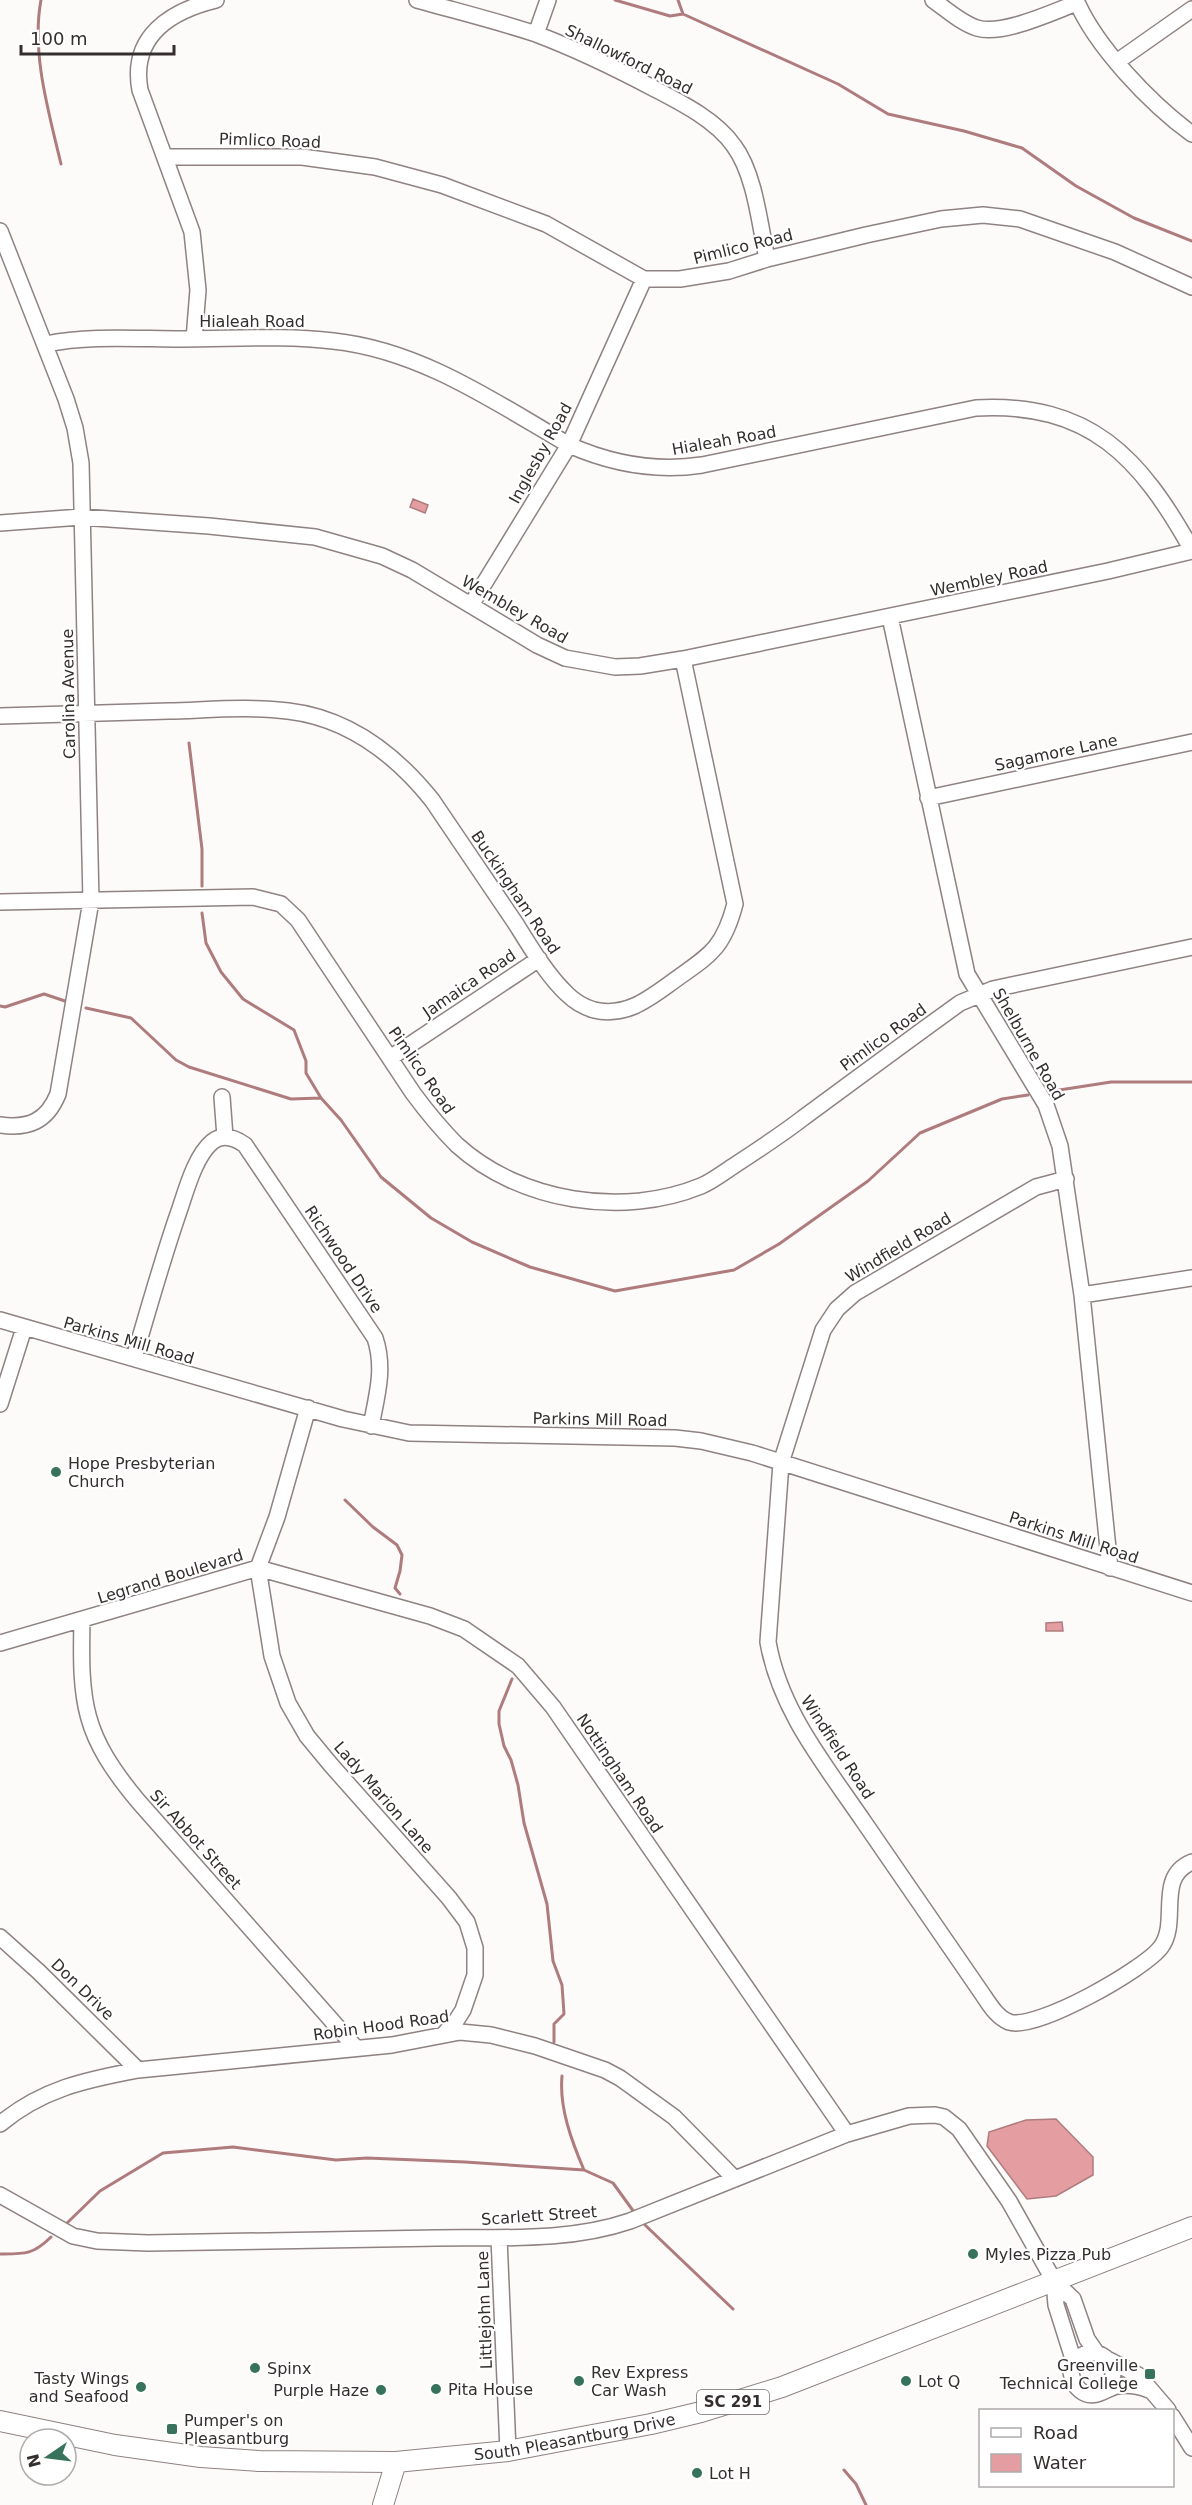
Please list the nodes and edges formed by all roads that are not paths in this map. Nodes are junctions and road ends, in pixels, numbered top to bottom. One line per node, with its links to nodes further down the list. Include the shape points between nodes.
1 (216, 0): 10 (street, via 191,6 171,17 150,37 139,63 140,90)
2 (417, 0): 7 (street, Shallowford Road)
3 (548, 0): 7 (street)
4 (933, 0): 5 (street, via 968,24 990,30)
5 (1076, 1): 8 (street)
6 (1192, 9): 8 (street)
7 (536, 34): 12 (street, Shallowford Road, via 669,96 726,137 746,169)
8 (1118, 62): 9 (street, via 1154,103)
9 (1192, 134)
10 (165, 157): 13 (street, Pimlico Road, via 302,157 375,167 459,191 546,224); 15 (street, via 188,217 196,256)
11 (0, 231): 16 (street, Carolina Avenue)
12 (767, 260): 13 (street, Pimlico Road, via 709,275); 14 (street, Pimlico Road, via 940,219 983,215 1020,219 1115,252)
13 (645, 279): 17 (street, Inglesby Road)
14 (1192, 287)
15 (194, 339): 16 (street, Hialeah Road); 17 (street, Hialeah Road, via 333,341 394,355 468,386)
16 (46, 344): 18 (street, Carolina Avenue, via 75,428 81,463)
17 (569, 445): 20 (street, Hialeah Road, via 638,466 679,468 976,408 1027,410 1075,423 1125,456 1152,485); 21 (street, Inglesby Road)
18 (81, 517): 19 (street, Wembley Road); 21 (street, Wembley Road, via 209,526 330,541 382,556); 24 (street, Carolina Avenue)
19 (0, 523)
20 (1192, 551): 22 (street, Wembley Road)
21 (471, 605): 23 (street, Wembley Road, via 537,645 584,663 640,666)
22 (890, 617): 23 (street, Wembley Road); 27 (street, Shelburne Road)
23 (683, 659): 31 (street, Buckingham Road, via 735,904 724,938 716,949 648,1000 609,1012 593,1010 566,994)
24 (86, 713): 25 (street, Buckingham Road); 28 (street, Carolina Avenue); 31 (street, Buckingham Road, via 288,711 306,714 368,739 403,766 432,800)
25 (0, 716)
26 (1192, 742): 27 (street, Sagamore Lane)
27 (928, 798): 32 (street, Shelburne Road, via 967,974)
28 (91, 901): 29 (street, Pimlico Road); 33 (street, Pimlico Road, via 253,897 281,904 298,920); 35 (street, Carolina Avenue, via 58,1094 52,1109 24,1125)
29 (0, 903)
30 (1192, 947): 32 (street, Pimlico Road)
31 (539, 959): 33 (street, Jamaica Road)
32 (980, 994): 33 (street, Pimlico Road, via 960,1003 711,1181 688,1191 642,1200 580,1201 544,1192 486,1165 459,1146 433,1119); 37 (street, Shelburne Road, via 1046,1105 1056,1128)
33 (390, 1058)
34 (222, 1097): 36 (street)
35 (0, 1125)
36 (225, 1137): 42 (street, via 213,1141 203,1152 186,1191); 45 (street, Richwood Drive, via 245,1144 375,1338 382,1371)
37 (1066, 1179): 39 (street, Shelburne Road); 46 (street, Windfield Road, via 1036,1187 844,1301 823,1330)
38 (1192, 1278): 39 (street)
39 (1082, 1295): 48 (street, Shelburne Road)
40 (0, 1320): 41 (street, Parkins Mill Road)
41 (24, 1328): 42 (street, Parkins Mill Road); 43 (street)
42 (134, 1358): 44 (street, Parkins Mill Road)
43 (0, 1404)
44 (308, 1408): 45 (street, Parkins Mill Road); 47 (street, Legrand Boulevard)
45 (371, 1426): 46 (street, Parkins Mill Road, via 457,1436 675,1438)
46 (781, 1463): 48 (street, Parkins Mill Road); 52 (street, Windfield Road, via 768,1642 776,1678 810,1743 995,2011 1010,2022 1042,2018 1086,1997 1155,1953 1167,1937 1168,1900 1175,1877)
47 (258, 1568): 50 (street, Legrand Boulevard); 54 (street, Lady Marion Lane, via 272,1656 288,1703 307,1736 466,1922 475,1948 476,1975 463,2010); 58 (street, Nottingham Road, via 430,1616 484,1641 518,1666 553,1707)
48 (1110, 1568): 49 (street, Parkins Mill Road)
49 (1192, 1593)
50 (82, 1620): 51 (street, Legrand Boulevard); 55 (street, Sir Abbot Street, via 81,1678 85,1705 91,1728 111,1767)
51 (0, 1643)
52 (1192, 1862)
53 (0, 1937): 56 (street, Don Drive)
54 (443, 2034): 55 (street, Robin Hood Road); 59 (street, Robin Hood Road, via 491,2035 605,2070 674,2117)
55 (356, 2048): 56 (street, Robin Hood Road)
56 (138, 2070): 57 (street, Robin Hood Road, via 65,2086)
57 (0, 2124)
58 (847, 2134): 59 (street, Scarlett Street); 63 (street, Scarlett Street, via 909,2116 944,2117 967,2139 1003,2192)
59 (735, 2179): 62 (street, Scarlett Street, via 607,2229)
60 (0, 2195): 62 (street, Scarlett Street, via 66,2234 97,2241)
61 (1192, 2227): 63 (main road, South Pleasantburg Drive / SC 291)
62 (500, 2238): 73 (street, Littlejohn Lane)
63 (1054, 2281): 64 (street, via 1072,2299); 66 (street, via 1056,2305); 73 (main road, South Pleasantburg Drive / SC 291, via 782,2387 651,2424)
64 (1095, 2352): 65 (street); 66 (street)
65 (1109, 2361): 67 (street, via 1113,2379); 68 (street, via 1138,2375)
66 (1074, 2362): 67 (street, via 1071,2372 1076,2388 1093,2395)
67 (1106, 2390): 68 (street, via 1130,2385)
68 (1149, 2390): 69 (street)
69 (1167, 2409)
70 (1174, 2418): 72 (street)
71 (0, 2421): 74 (main road, South Pleasantburg Drive / SC 291, via 115,2445 201,2457)
72 (1192, 2448)
73 (508, 2451): 74 (main road, South Pleasantburg Drive / SC 291)
74 (396, 2462): 75 (main road)
75 (383, 2505)

